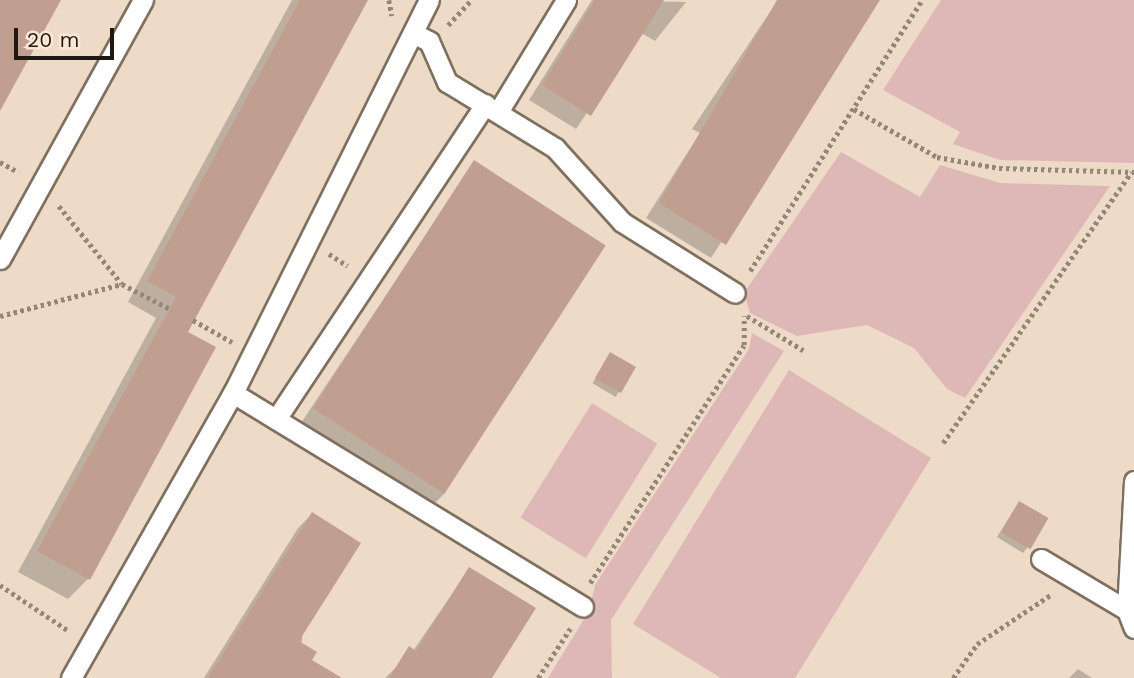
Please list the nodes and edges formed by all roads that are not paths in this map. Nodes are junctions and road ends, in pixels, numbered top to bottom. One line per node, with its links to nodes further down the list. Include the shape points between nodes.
1 (143, 0): 6 (lane)
2 (429, 0): 4 (lane)
3 (566, 0): 5 (lane)
4 (413, 33): 5 (lane, via 429,41 446,82); 8 (lane)
5 (492, 108): 7 (lane, via 555,148 622,222); 9 (lane)
6 (0, 258)
7 (735, 293)
8 (233, 393): 9 (lane); 14 (lane)
9 (276, 419): 12 (lane)
10 (1134, 481): 13 (lane)
11 (1041, 559): 13 (lane)
12 (583, 607)
13 (1130, 619)
14 (71, 678)

